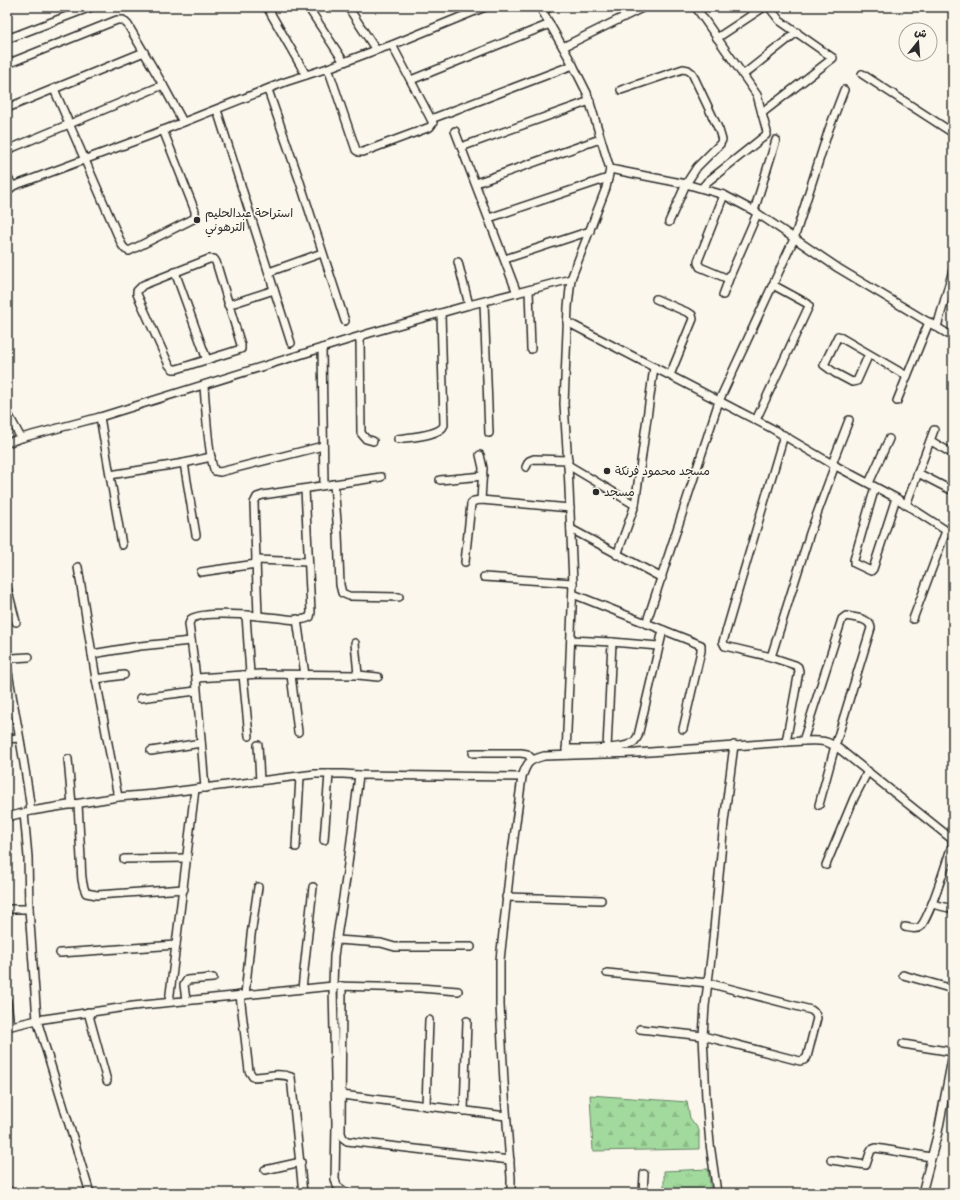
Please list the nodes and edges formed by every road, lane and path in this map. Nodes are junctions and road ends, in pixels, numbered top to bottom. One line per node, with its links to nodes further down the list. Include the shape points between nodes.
1 (90, 7): 15 (street)
2 (267, 7): 26 (street)
3 (308, 7): 20 (street)
4 (348, 7): 18 (street)
5 (485, 7): 16 (street)
6 (550, 7): 10 (street)
7 (644, 7): 17 (street)
8 (764, 7): 14 (street)
9 (769, 7): 13 (street, via 780,21)
10 (541, 9): 12 (street)
11 (697, 9): 14 (street)
12 (550, 24): 17 (street); 27 (street)
13 (796, 32): 24 (street); 37 (street, via 833,58)
14 (717, 38): 24 (street)
15 (7, 39)
16 (392, 45): 18 (street); 27 (street)
17 (564, 47): 22 (street)
18 (376, 50): 20 (street)
19 (144, 52): 21 (street, via 126,22 120,20); 28 (street); 29 (street)
20 (344, 62): 23 (street)
21 (7, 64)
22 (574, 65): 34 (street); 38 (street)
23 (328, 68): 26 (street); 38 (street, via 356,150 359,152 430,127 433,122)
24 (743, 74): 37 (street, via 757,94)
25 (862, 74): 43 (street)
26 (306, 75): 30 (street)
27 (411, 80): 38 (street)
28 (163, 85): 39 (street); 40 (street)
29 (54, 89): 35 (street); 40 (street)
30 (268, 90): 36 (street); 63 (street)
31 (622, 90): 53 (street, via 683,69 692,73 722,140 697,167)
32 (844, 90): 62 (street)
33 (7, 98): 35 (street)
34 (590, 101): 44 (street); 46 (street)
35 (9, 107)
36 (217, 110): 39 (street); 68 (street)
37 (762, 113): 55 (street, via 766,135)
38 (431, 119)
39 (183, 122): 41 (street)
40 (69, 124): 47 (street); 48 (street)
41 (163, 130): 48 (street); 48 (street, via 195,211 195,218 129,251 122,244)
42 (455, 131): 46 (street)
43 (953, 133)
44 (600, 139): 49 (street); 52 (street)
45 (776, 140): 58 (street)
46 (461, 147): 52 (street)
47 (7, 150)
48 (84, 159): 54 (street)
49 (610, 169): 51 (street); 53 (street)
50 (7, 177): 54 (street)
51 (608, 178): 59 (street); 61 (street)
52 (476, 183): 59 (street)
53 (686, 184): 55 (street); 60 (street)
54 (13, 186): 56 (street)
55 (702, 188): 57 (street)
56 (7, 192)
57 (724, 195): 58 (street); 69 (street, via 698,264 726,278)
58 (756, 212): 62 (street); 69 (street)
59 (489, 218): 64 (street)
60 (669, 222)
61 (590, 231): 64 (street); 70 (street)
62 (794, 239): 71 (street); 83 (street)
63 (322, 253): 68 (street); 81 (street)
64 (505, 259): 74 (street)
65 (458, 262): 79 (street)
66 (953, 270): 84 (street)
67 (175, 272): 78 (street, via 214,259); 91 (street); 91 (street, via 143,285 138,294 170,367 177,369)
68 (269, 272): 72 (street)
69 (730, 276): 75 (street)
70 (571, 279): 73 (street); 82 (street)
71 (773, 285): 96 (street); 100 (street, via 809,306)
72 (274, 290): 78 (street); 87 (street)
73 (529, 290): 74 (street); 89 (street)
74 (517, 293): 77 (street)
75 (723, 295)
76 (656, 299): 93 (street, via 689,313 693,319)
77 (484, 302): 79 (street); 103 (street)
78 (228, 305): 91 (street, via 241,349)
79 (469, 305): 80 (street)
80 (441, 313): 85 (street); 106 (street, via 443,428 436,432)
81 (345, 321)
82 (567, 322): 92 (street); 116 (street, via 564,404)
83 (929, 322): 84 (street); 94 (street)
84 (937, 327): 86 (street)
85 (360, 337): 88 (street); 108 (street, via 361,433 366,439)
86 (953, 337)
87 (291, 343)
88 (322, 348): 95 (street); 111 (street)
89 (531, 349)
90 (869, 354): 90 (street, via 838,336 824,364 835,373 855,382); 94 (street)
91 (207, 360)
92 (654, 367): 93 (street); 131 (street)
93 (670, 375): 96 (street)
94 (907, 376): 97 (street)
95 (204, 386): 99 (street); 114 (street)
96 (719, 401): 100 (street); 145 (street)
97 (897, 402)
98 (7, 412): 105 (street)
99 (100, 418): 105 (street); 120 (street)
100 (756, 420): 104 (street)
101 (849, 420): 117 (street)
102 (934, 430): 109 (street)
103 (489, 433)
104 (784, 436): 117 (street); 164 (street, via 723,642 725,646)
105 (21, 438): 110 (street)
106 (398, 439)
107 (889, 439): 126 (street)
108 (373, 441)
109 (931, 441): 112 (street); 119 (street)
110 (7, 443)
111 (323, 446): 114 (street, via 220,472 213,469); 125 (street)
112 (953, 454)
113 (480, 455): 121 (street)
114 (211, 457): 115 (street)
115 (184, 463): 120 (street); 136 (street)
116 (568, 463): 118 (street, via 534,458); 131 (street); 133 (street)
117 (834, 465): 126 (street); 164 (street)
118 (526, 467)
119 (918, 473): 128 (street); 132 (street)
120 (110, 475): 137 (street)
121 (483, 476): 123 (street); 130 (street)
122 (382, 477): 124 (street)
123 (440, 480)
124 (334, 484): 125 (street); 149 (street, via 342,593 349,596)
125 (324, 485): 127 (street)
126 (872, 485): 129 (street); 129 (street, via 854,563 871,571)
127 (305, 489): 139 (street, via 257,497 254,503); 140 (street)
128 (949, 489)
129 (896, 498): 132 (street)
130 (481, 500): 133 (street); 141 (street, via 471,504)
131 (635, 505): 138 (street)
132 (906, 505): 135 (street)
133 (570, 508): 134 (street)
134 (571, 529): 138 (street); 146 (street)
135 (950, 533): 153 (street)
136 (196, 535)
137 (122, 545)
138 (617, 555): 145 (street)
139 (256, 562): 140 (street); 143 (street); 151 (street)
140 (308, 562): 152 (street, via 311,612 307,619)
141 (465, 562)
142 (78, 566): 162 (street)
143 (201, 572)
144 (484, 577): 146 (street)
145 (662, 578): 155 (street)
146 (573, 583): 148 (street)
147 (7, 587): 154 (street)
148 (573, 594): 155 (street); 157 (street)
149 (399, 597)
150 (246, 615): 151 (street); 158 (street, via 194,616 189,624); 167 (street)
151 (258, 616): 152 (street)
152 (297, 619): 169 (street)
153 (913, 619)
154 (16, 622)
155 (646, 624): 156 (street)
156 (663, 630): 161 (street); 177 (street, via 702,646)
157 (571, 640): 159 (street); 190 (street)
158 (191, 641): 162 (street); 173 (street)
159 (612, 642): 161 (street); 188 (street)
160 (355, 643): 170 (street)
161 (658, 646): 188 (street, via 638,736 628,745)
162 (92, 654): 174 (street)
163 (29, 657): 165 (street, via 12,658)
164 (771, 657): 183 (street, via 795,664 799,671)
165 (7, 663)
166 (7, 666): 180 (street)
167 (246, 674): 168 (street); 173 (street); 179 (street)
168 (291, 675): 169 (street); 178 (street)
169 (305, 675): 170 (street)
170 (358, 675): 172 (street)
171 (124, 676): 174 (street)
172 (378, 677)
173 (196, 678): 175 (street)
174 (96, 679): 202 (street)
175 (196, 691): 176 (street); 184 (street)
176 (140, 698)
177 (683, 729)
178 (298, 732)
179 (249, 736)
180 (19, 738): 181 (street); 205 (street)
181 (7, 739)
182 (803, 741): 183 (street); 187 (street, via 819,740); 187 (street, via 842,619 846,616 867,621 871,628)
183 (786, 742): 186 (street)
184 (201, 743): 189 (street); 200 (street)
185 (258, 745): 199 (street)
186 (734, 745): 190 (street, via 636,753); 231 (street)
187 (835, 746): 194 (street); 204 (street)
188 (607, 748): 190 (street)
189 (151, 751)
190 (566, 752): 193 (street)
191 (473, 753): 193 (street, via 521,753)
192 (68, 759): 203 (street)
193 (532, 759): 198 (street, via 526,765)
194 (868, 771): 209 (street); 213 (street, via 851,804)
195 (329, 774): 196 (street); 197 (street); 208 (street)
196 (359, 775): 198 (street); 224 (street)
197 (300, 777): 199 (street); 210 (street)
198 (522, 777): 217 (street)
199 (260, 781): 200 (street)
200 (205, 788): 201 (street)
201 (195, 789): 202 (street); 211 (street)
202 (118, 797): 203 (street)
203 (75, 805): 205 (street); 216 (street, via 81,875 86,893 97,895)
204 (819, 806)
205 (31, 810): 206 (street)
206 (24, 813): 207 (street); 221 (street)
207 (7, 817)
208 (324, 840)
209 (953, 841): 219 (street)
210 (296, 847)
211 (187, 858): 212 (street); 216 (street)
212 (124, 859)
213 (826, 866)
214 (258, 887): 237 (street)
215 (313, 887): 234 (street)
216 (184, 889): 225 (street)
217 (506, 897): 218 (street); 255 (street, via 500,960)
218 (601, 900)
219 (932, 904): 222 (street); 223 (street, via 919,928)
220 (7, 909): 221 (street)
221 (29, 909): 242 (street)
222 (953, 909)
223 (905, 927)
224 (337, 940): 226 (street, via 381,943 395,947); 232 (street)
225 (176, 945): 227 (street); 240 (street)
226 (471, 946)
227 (60, 953)
228 (607, 973): 231 (street)
229 (903, 975): 235 (street)
230 (213, 978): 238 (street, via 187,980)
231 (708, 983): 247 (street); 247 (street, via 811,1010 817,1018 807,1056 800,1061)
232 (333, 986): 233 (street); 234 (street); 266 (street, via 335,1179 337,1186)
233 (342, 986): 236 (street); 252 (street)
234 (302, 989): 237 (street)
235 (953, 990)
236 (458, 991)
237 (242, 995): 238 (street); 259 (street, via 249,1071 253,1077 278,1074 291,1077)
238 (186, 1000): 240 (street)
239 (7, 1001): 245 (street)
240 (169, 1002): 241 (street)
241 (88, 1012): 242 (street); 251 (street)
242 (37, 1020): 245 (street); 264 (street)
243 (429, 1020): 253 (street)
244 (467, 1021): 254 (street)
245 (9, 1027)
246 (640, 1029): 247 (street)
247 (703, 1036): 269 (street, via 706,1106)
248 (903, 1044): 249 (street)
249 (953, 1053): 250 (street)
250 (952, 1062): 256 (street)
251 (107, 1081)
252 (342, 1095): 253 (street); 257 (street, via 341,1132 347,1141)
253 (426, 1106): 254 (street)
254 (464, 1111): 255 (street)
255 (506, 1116): 257 (street)
256 (931, 1157): 258 (street, via 876,1148 871,1150 866,1165); 270 (street)
257 (510, 1160): 267 (street)
258 (831, 1160)
259 (301, 1162): 260 (street); 265 (street)
260 (266, 1170)
261 (644, 1174): 268 (street)
262 (7, 1189): 263 (street)
263 (9, 1193)
264 (90, 1193)
265 (303, 1193)
266 (347, 1193)
267 (511, 1193)
268 (643, 1193)
269 (717, 1193)
270 (922, 1193)

